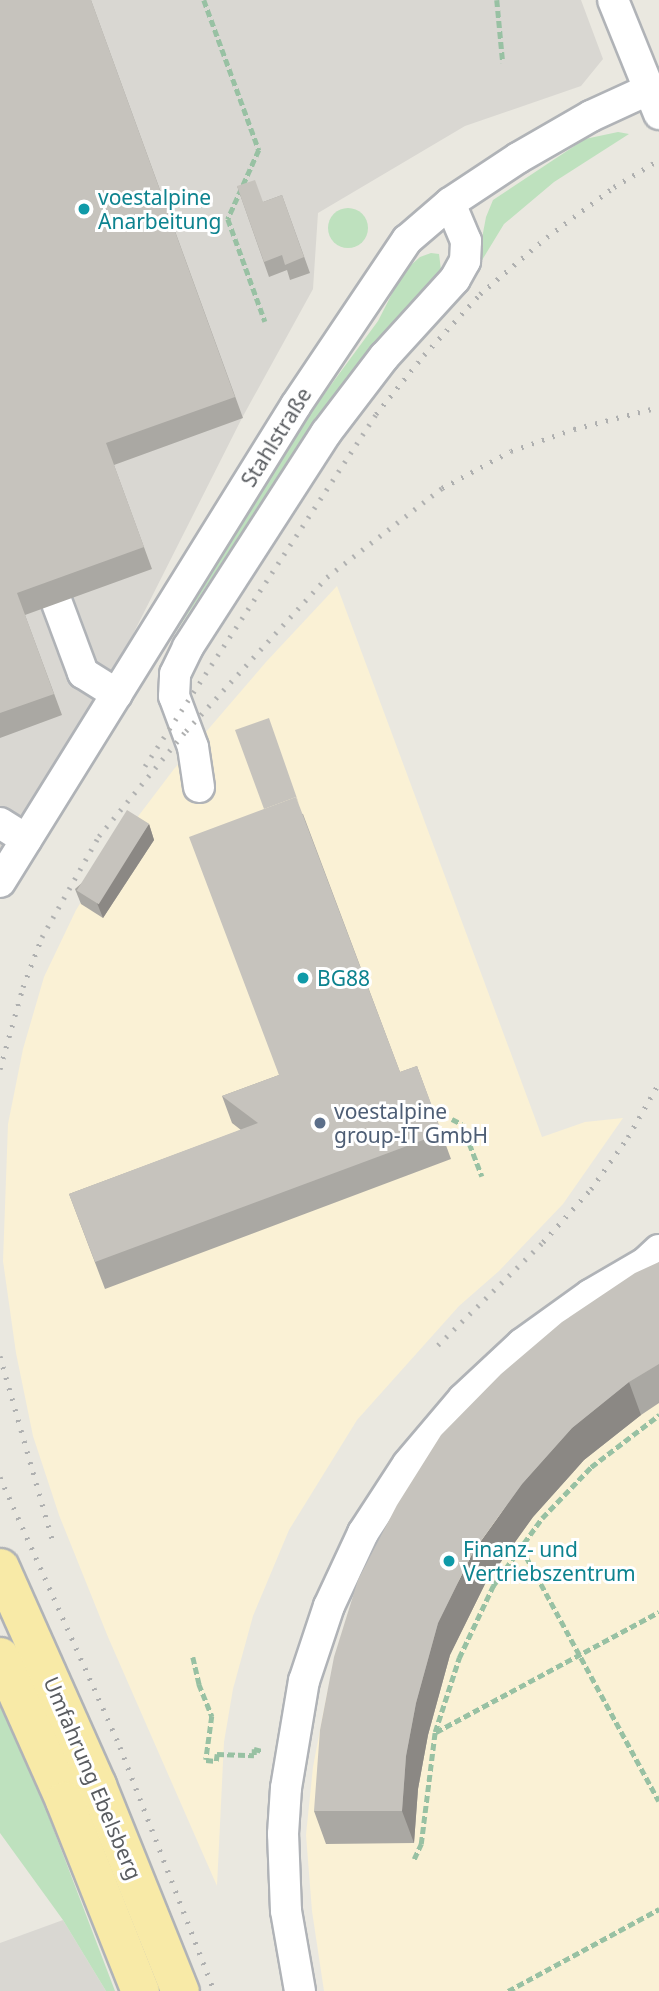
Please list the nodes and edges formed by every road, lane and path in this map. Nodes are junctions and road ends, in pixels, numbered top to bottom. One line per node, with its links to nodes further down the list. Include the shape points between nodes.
1 (204, 0): 7 (path, via 259,150 228,219)
2 (497, 0): 4 (path)
3 (613, 0): 5 (street, Stahlstraße)
4 (503, 64)
5 (654, 102): 6 (street, Stahlstraße, via 591,116)
6 (450, 202): 9 (street, Stahlstraße, via 407,240 374,287); 10 (street, via 466,241 465,261 455,279 384,357 326,433 175,674 174,696 193,747)
7 (265, 321)
8 (57, 603): 9 (street, via 83,673)
9 (117, 694): 12 (street, Stahlstraße)
10 (200, 787)
11 (0, 823): 12 (street)
12 (26, 839): 13 (street, Stahlstraße)
13 (0, 882)
14 (452, 1119): 15 (path, via 462,1124)
15 (482, 1176)
16 (659, 1250): 31 (street, via 522,1344 463,1399 408,1464 363,1534 329,1606 304,1681 286,1788 286,1911)
17 (659, 1415): 18 (path, via 591,1467)
18 (521, 1547): 21 (path); 24 (path, via 493,1586 459,1658)
19 (0, 1567): 30 (main road, Umfahrung Ebelsberg, via 77,1737)
20 (659, 1612): 21 (path)
21 (580, 1655): 24 (path); 26 (path)
22 (0, 1656): 29 (main road, Umfahrung Ebelsberg, via 64,1800)
23 (193, 1657): 25 (path, via 212,1716 206,1760 216,1761 217,1754 254,1755 254,1749 262,1749)
24 (435, 1732): 27 (path, via 421,1844)
25 (262, 1762)
26 (659, 1801)
27 (414, 1858)
28 (659, 1909): 32 (path)
29 (140, 1991)
30 (180, 1991)
31 (300, 1991)
32 (508, 1991)

